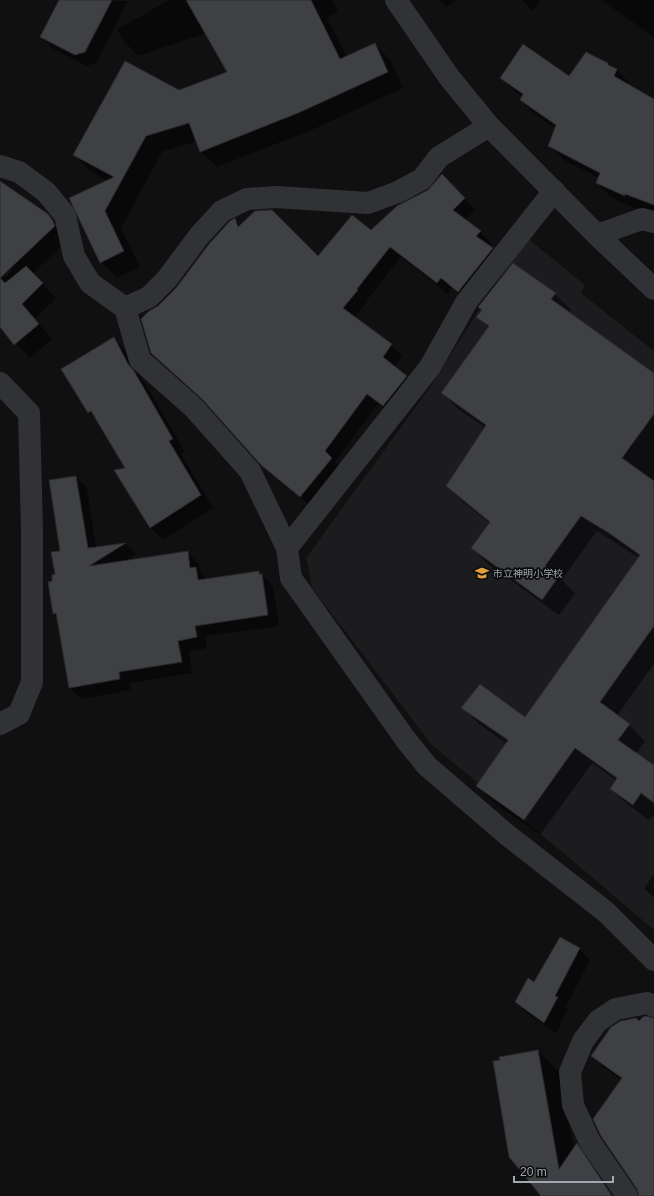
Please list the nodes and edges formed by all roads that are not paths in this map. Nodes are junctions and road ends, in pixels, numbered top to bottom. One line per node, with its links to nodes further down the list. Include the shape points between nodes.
1 (396, 0): 2 (street, via 449,77)
2 (489, 126): 4 (street); 8 (street, via 439,157 422,179 398,192 368,203 276,197 247,199 222,210 167,279 149,297)
3 (0, 166): 8 (street, via 19,172 46,192 65,215 74,256 90,283)
4 (554, 191): 6 (street); 10 (street, via 468,301 430,367)
5 (654, 222): 6 (street, via 642,219)
6 (598, 235): 7 (street)
7 (654, 289)
8 (125, 308): 10 (street, via 140,360 193,407 250,471)
9 (0, 383): 11 (street, via 29,413 32,531 32,682 19,714)
10 (287, 548): 12 (street, via 291,578 394,724 427,766 506,834 606,912)
11 (0, 724)
12 (654, 960)
13 (654, 1006): 14 (street, via 647,1003 616,1009 598,1021 583,1042 570,1072 573,1106 590,1142)
14 (627, 1196)

